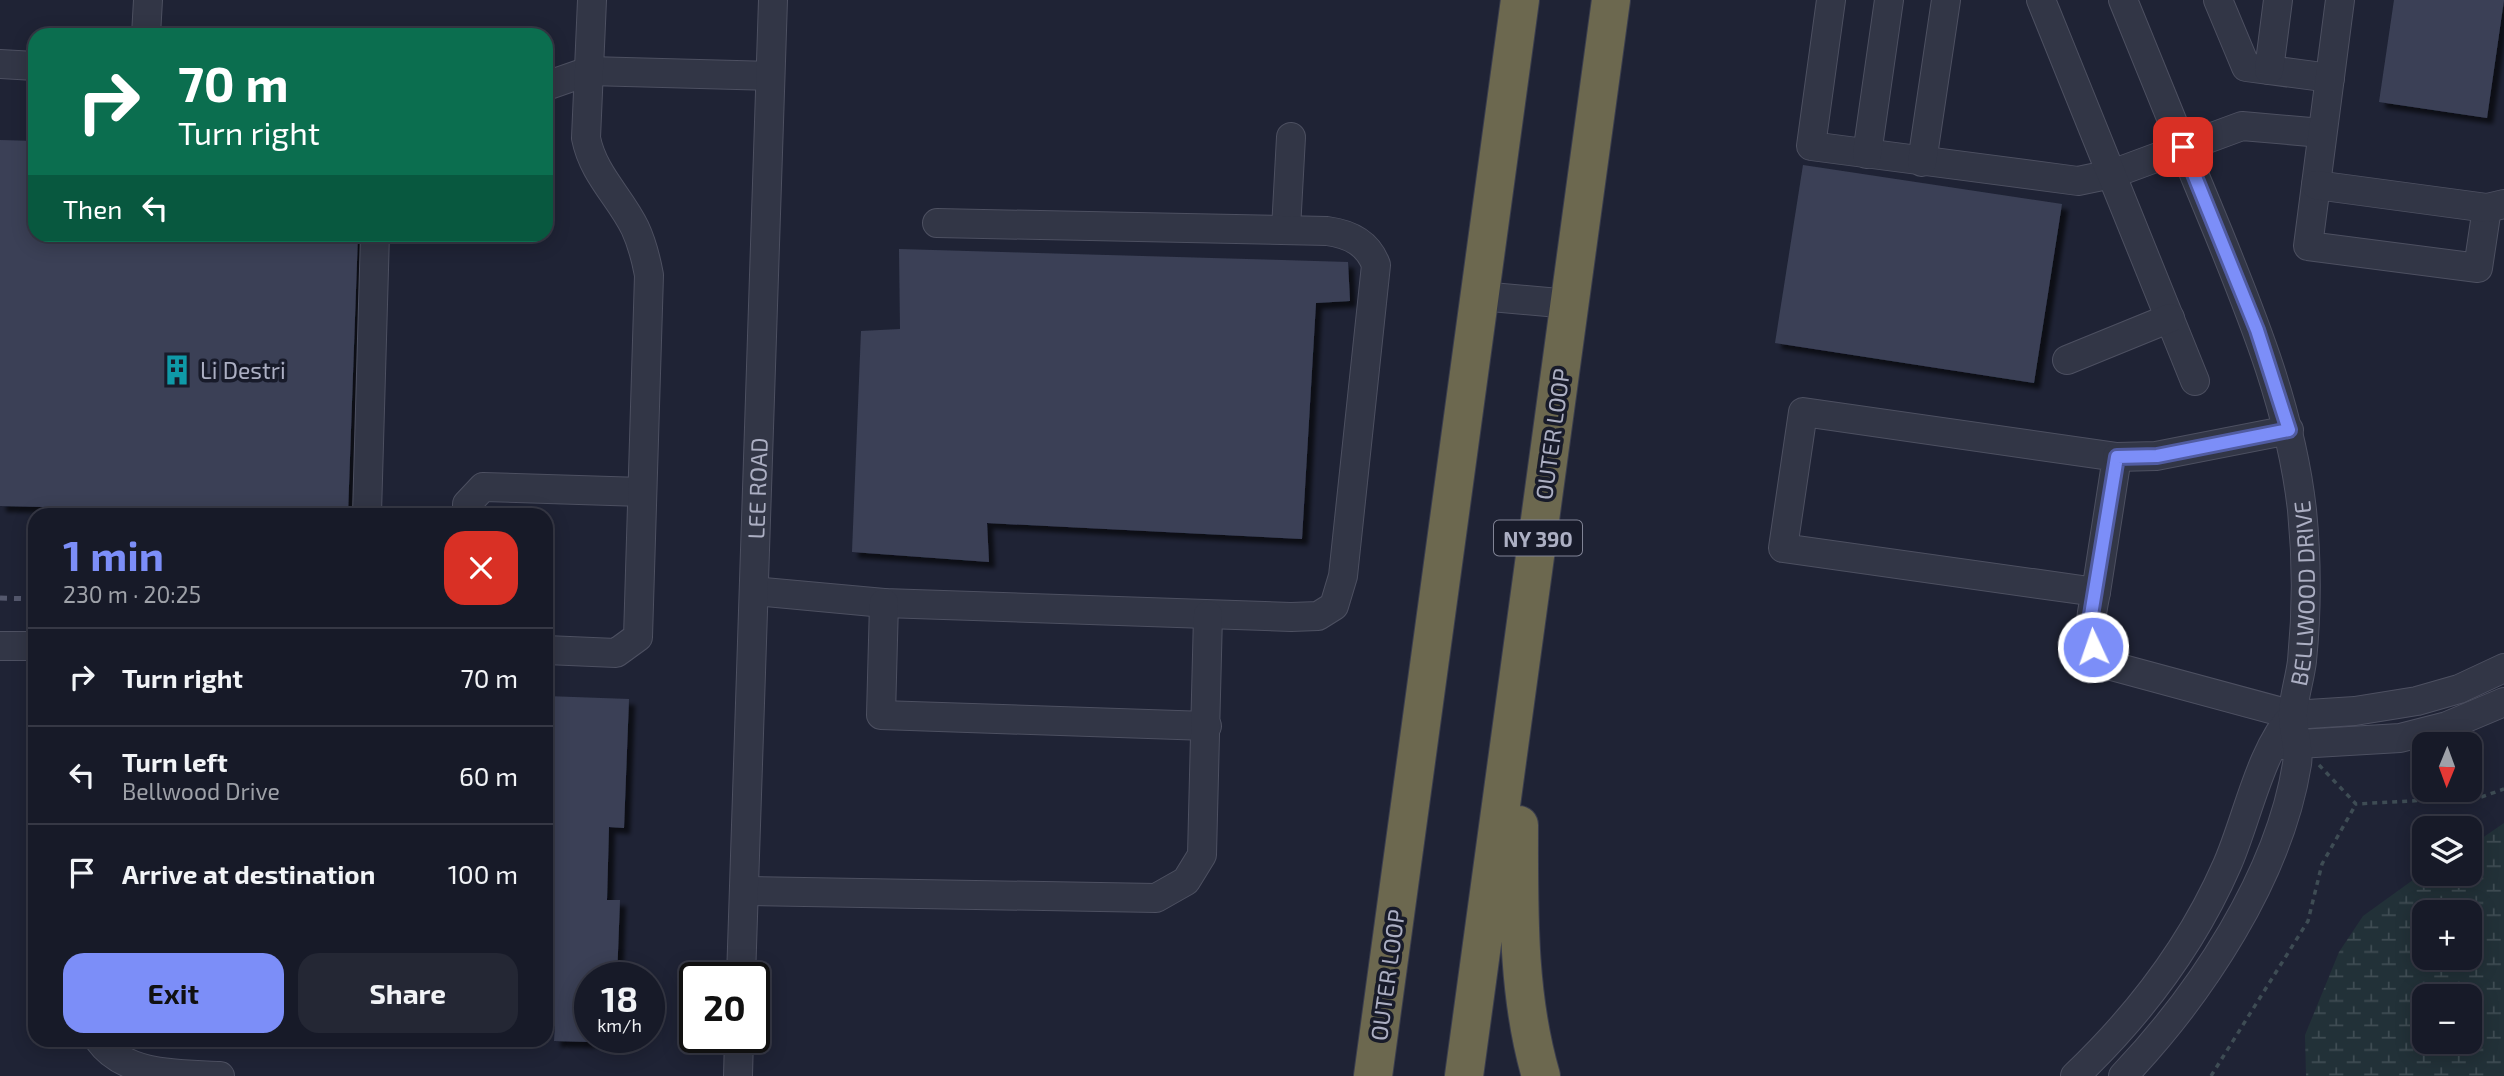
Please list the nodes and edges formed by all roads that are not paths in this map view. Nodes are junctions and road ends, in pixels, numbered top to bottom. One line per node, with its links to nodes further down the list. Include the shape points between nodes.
1 (148, 0): 14 (street)
2 (592, 0): 18 (street)
3 (773, 0): 19 (street, LEE ROAD)
4 (1520, 0): 33 (highway, OUTER LOOP)
5 (1611, 0): 34 (highway, OUTER LOOP / NY 390)
6 (1831, 0): 25 (street, via 1811,146)
7 (1889, 0): 25 (street)
8 (1946, 0): 26 (street)
9 (2041, 0): 27 (street)
10 (2123, 0): 24 (street, BELLWOOD DRIVE)
11 (2218, 0): 17 (street, via 2246,67)
12 (2278, 0): 17 (street)
13 (2340, 0): 20 (street)
14 (146, 28)
15 (0, 64): 16 (street)
16 (28, 65)
17 (2269, 70): 20 (street)
18 (589, 71): 19 (street); 21 (street); 40 (street, via 589,151 634,227 649,275)
19 (770, 76): 43 (street, LEE ROAD)
20 (2330, 78): 22 (street)
21 (553, 84)
22 (2322, 133): 24 (street, via 2242,126); 28 (street)
23 (1291, 137): 31 (street)
24 (2183, 147): 27 (street); 38 (street, BELLWOOD DRIVE, via 2257,330)
25 (1867, 154): 26 (street)
26 (1922, 162): 27 (street, via 2067,181)
27 (2112, 174): 35 (street)
28 (2316, 185): 29 (street); 29 (street, via 2308,246 2478,268)
29 (2496, 206)
30 (937, 223): 31 (street)
31 (1286, 229): 46 (street, via 1344,233 1371,251 1376,265 1343,576 1334,606 1318,616)
32 (375, 242): 41 (street)
33 (1480, 296): 34 (street); 62 (highway, OUTER LOOP)
34 (1570, 304): 47 (highway, OUTER LOOP / NY 390)
35 (2170, 318): 36 (street); 37 (street)
36 (2067, 360)
37 (2195, 381)
38 (2289, 430): 39 (street, via 2157,456); 53 (street, BELLWOOD DRIVE, via 2300,494 2305,574 2302,661)
39 (2117, 457): 44 (street); 44 (street, via 1803,412 1783,548)
40 (642, 492): 42 (street, via 483,487); 50 (street, via 638,638 616,653)
41 (367, 508)
42 (467, 508)
43 (754, 591): 45 (street); 56 (street, LEE ROAD)
44 (2096, 593): 53 (street, via 2090,621 2093,647 2108,665)
45 (884, 603): 46 (street); 54 (street, via 881,715)
46 (1208, 615): 54 (street)
47 (1524, 638): 63 (highway, OUTER LOOP / NY 390); 64 (highway, via 1519,744 1520,946)
48 (0, 646): 49 (street)
49 (28, 646)
50 (553, 650)
51 (2504, 668): 53 (street, via 2459,689 2407,703)
52 (2504, 702): 55 (street, via 2416,735)
53 (2293, 715): 55 (street, BELLWOOD DRIVE)
54 (1206, 726): 56 (street, via 1202,855 1186,881 1156,898)
55 (2285, 745): 65 (street, BELLWOOD DRIVE, via 2193,931 2131,1017); 66 (street, BELLWOOD DRIVE, via 2294,779 2279,827 2239,916 2181,1008)
56 (744, 891): 57 (street, LEE ROAD)
57 (742, 962)
58 (106, 1047): 60 (street, via 137,1068)
59 (739, 1053): 61 (street)
60 (220, 1076)
61 (738, 1076)
62 (1373, 1076)
63 (1464, 1076)
64 (1541, 1076)
65 (2075, 1076)
66 (2123, 1076)

